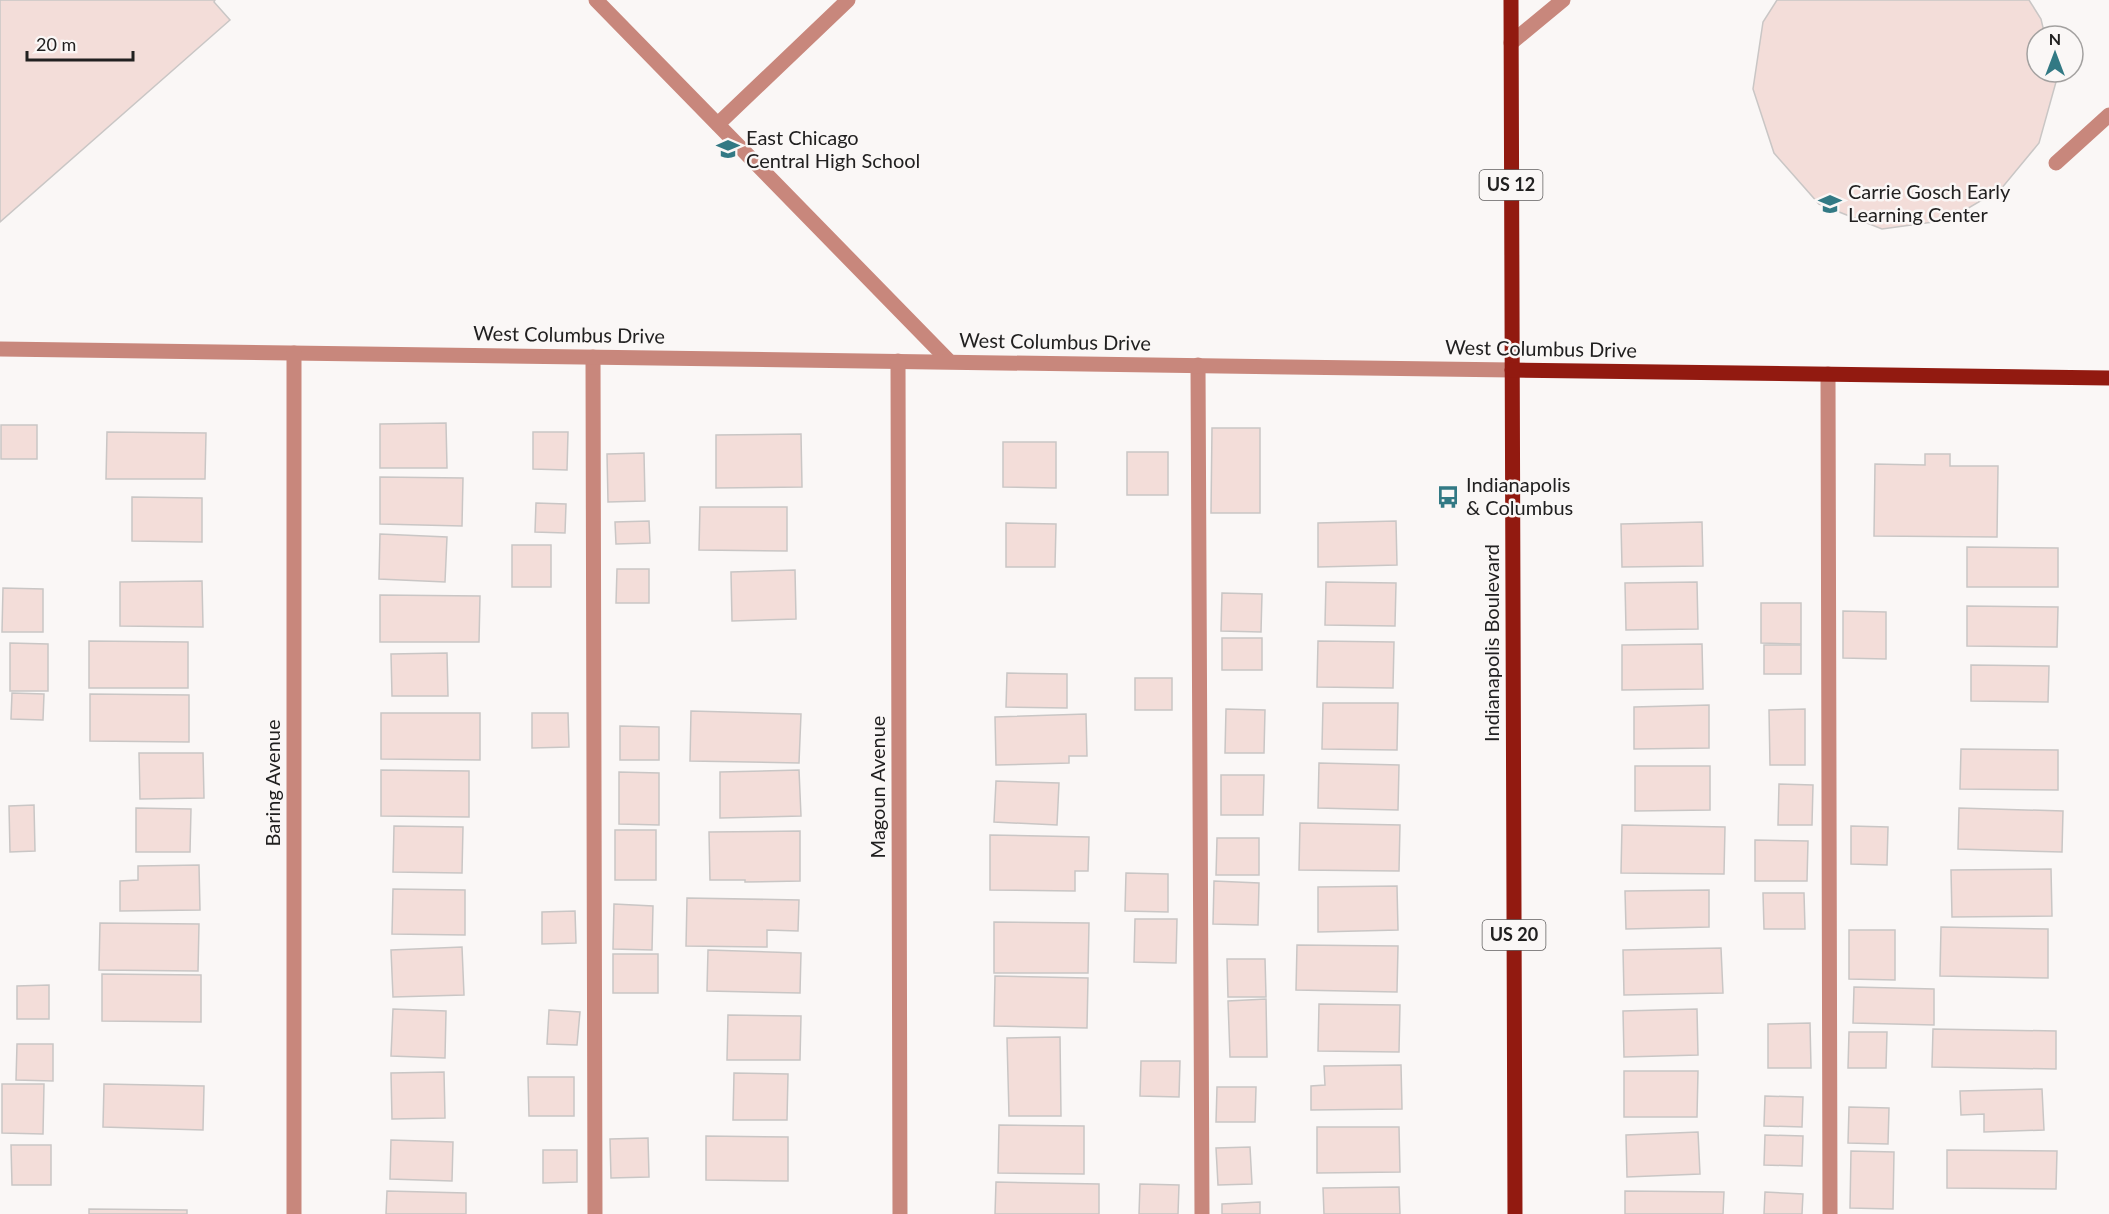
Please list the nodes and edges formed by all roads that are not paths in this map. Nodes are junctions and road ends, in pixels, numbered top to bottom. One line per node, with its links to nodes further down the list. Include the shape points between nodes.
1 (596, 0): 7 (street)
2 (848, 0): 7 (street)
3 (1511, 0): 5 (main road, Indianapolis Boulevard / US 12)
4 (1563, 0): 5 (street)
5 (1511, 43): 15 (main road, Indianapolis Boulevard / US 12)
6 (2109, 115): 8 (street)
7 (718, 124): 13 (street)
8 (2056, 163)
9 (0, 349): 10 (street, West Columbus Drive)
10 (294, 353): 11 (street, West Columbus Drive); 18 (street, Baring Avenue)
11 (593, 357): 12 (street, West Columbus Drive); 19 (street)
12 (898, 361): 13 (street, West Columbus Drive); 20 (street, Magoun Avenue)
13 (949, 362): 14 (street, West Columbus Drive)
14 (1198, 365): 15 (street, West Columbus Drive); 21 (street)
15 (1512, 370): 16 (main road, West Columbus Drive); 22 (main road, Indianapolis Boulevard / US 20)
16 (1828, 374): 17 (main road, West Columbus Drive); 23 (street)
17 (2109, 378)
18 (294, 1214)
19 (595, 1214)
20 (900, 1214)
21 (1202, 1214)
22 (1515, 1214)
23 (1830, 1214)

